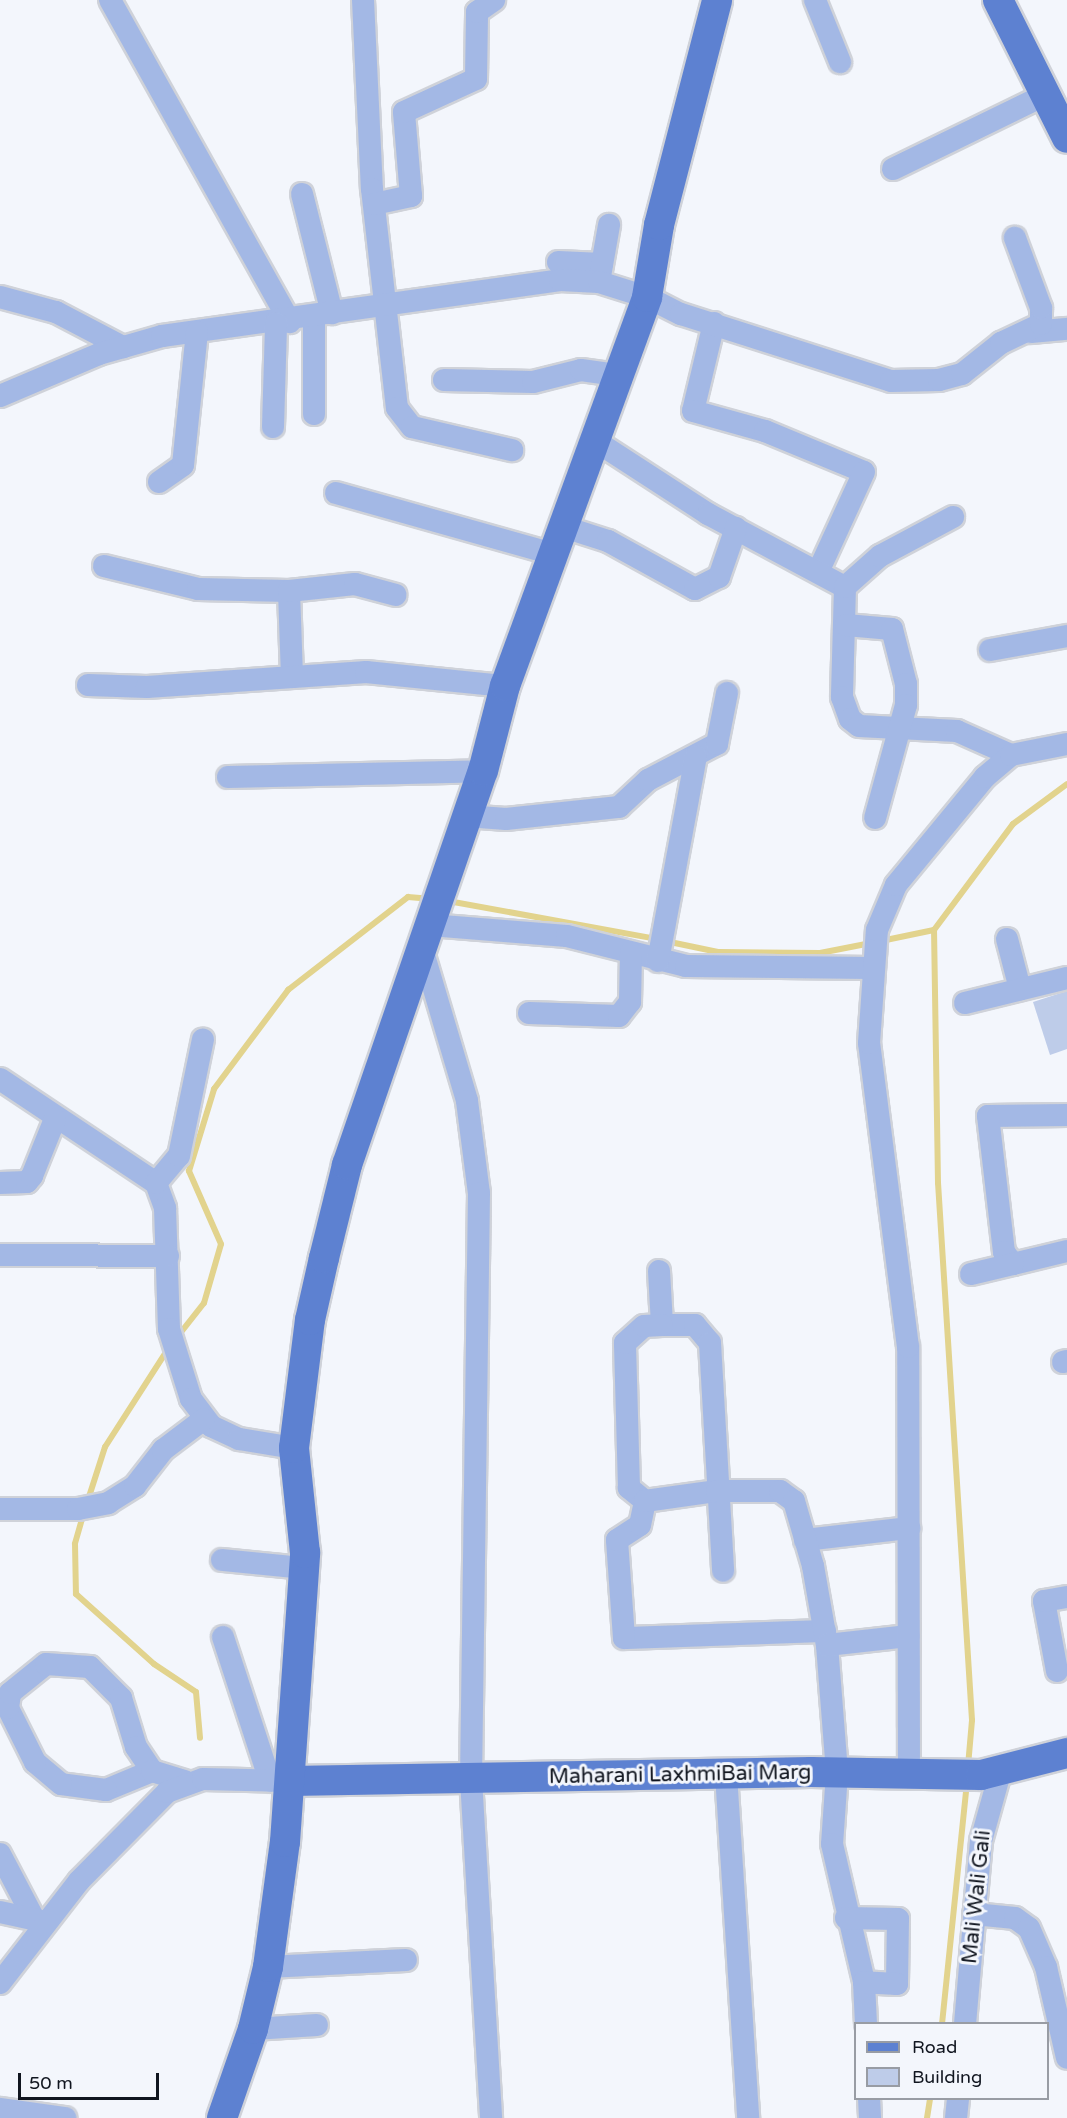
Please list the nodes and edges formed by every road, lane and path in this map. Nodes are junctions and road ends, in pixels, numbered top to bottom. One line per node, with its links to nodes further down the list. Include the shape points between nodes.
1 (110, 0): 21 (street)
2 (363, 0): 12 (street)
3 (494, 0): 12 (street, via 477,12 476,79 404,112 411,196)
4 (717, 0): 18 (main road, via 659,225)
5 (815, 0): 7 (street)
6 (998, 0): 8 (main road)
7 (840, 62)
8 (1045, 95): 9 (main road); 10 (street)
9 (1067, 138)
10 (893, 169)
11 (302, 194): 20 (street)
12 (374, 204): 19 (street)
13 (609, 225): 16 (street)
14 (1015, 237): 25 (street, via 1043,318)
15 (558, 262): 16 (street)
16 (600, 273): 18 (street); 19 (street)
17 (0, 297): 26 (street, via 56,312)
18 (647, 297): 22 (street); 27 (main road)
19 (387, 305): 20 (street); 33 (street, via 393,390 403,422)
20 (323, 315): 21 (street); 30 (street)
21 (283, 323): 24 (street); 31 (street)
22 (714, 323): 25 (street, via 891,381 912,382 962,374 1001,343); 41 (street, via 693,411 765,431 864,472)
23 (1067, 329): 25 (street)
24 (197, 332): 26 (street); 34 (street, via 183,465)
25 (1031, 332)
26 (123, 347): 29 (street)
27 (617, 375): 28 (street, via 581,370 533,382); 32 (main road)
28 (444, 380)
29 (0, 396)
30 (314, 414)
31 (273, 427)
32 (594, 440): 37 (main road); 38 (street)
33 (512, 450)
34 (159, 482)
35 (336, 493): 39 (street)
36 (953, 517): 42 (street, via 880,556)
37 (564, 527): 38 (street, via 608,541 695,589 719,577); 39 (main road)
38 (736, 528): 41 (street)
39 (553, 554): 50 (main road)
40 (104, 566): 43 (street, via 198,589)
41 (819, 570): 42 (street)
42 (845, 587): 45 (street)
43 (289, 591): 44 (street, via 355,584); 48 (street)
44 (396, 595)
45 (846, 625): 52 (street, via 844,708 859,726); 52 (street, via 883,626 898,637 906,684)
46 (1067, 636): 47 (street)
47 (990, 650)
48 (292, 677): 49 (street); 50 (street, via 366,672)
49 (88, 686)
50 (505, 686): 56 (main road)
51 (726, 693): 55 (street, via 717,744)
52 (898, 727): 54 (street, via 978,736); 59 (street)
53 (1067, 744): 54 (street)
54 (1011, 755): 62 (street, via 985,777 896,885)
55 (696, 756): 58 (street, via 658,774 620,807 606,812 506,819); 64 (street)
56 (483, 771): 57 (street); 58 (main road)
57 (228, 777)
58 (466, 816): 60 (main road)
59 (875, 818)
60 (429, 930): 63 (street, via 567,936); 83 (main road, via 347,1165 310,1320); 103 (street, via 467,1101 479,1193)
61 (1007, 939): 66 (street)
62 (875, 950): 64 (street); 87 (street, via 869,1043 908,1347)
63 (630, 953): 64 (street); 68 (street, via 630,1002 619,1016)
64 (658, 961)
65 (1067, 978): 66 (street)
66 (1020, 989): 67 (street)
67 (965, 1003)
68 (529, 1013)
69 (203, 1039): 74 (street, via 186,1135 179,1155)
70 (1, 1083): 72 (street)
71 (1067, 1115): 78 (street, via 988,1116 1000,1240)
72 (55, 1119): 73 (street, via 27,1182); 74 (street)
73 (0, 1183)
74 (156, 1183): 77 (street, via 163,1192)
75 (1067, 1251): 78 (street)
76 (0, 1255): 77 (street)
77 (168, 1256): 82 (street, via 174,1344 191,1400)
78 (1013, 1264): 80 (street)
79 (659, 1271): 81 (street)
80 (971, 1274)
81 (662, 1325): 84 (street, via 695,1325 710,1343); 85 (street, via 645,1326 625,1343 629,1488)
82 (204, 1419): 83 (street, via 239,1440); 86 (street, via 163,1450 129,1491 86,1508)
83 (294, 1448): 90 (main road)
84 (717, 1491): 85 (street); 88 (street, via 790,1494); 91 (street)
85 (645, 1500): 95 (street, via 640,1525 617,1540 624,1638)
86 (0, 1509)
87 (909, 1528): 88 (street); 93 (street)
88 (806, 1540): 95 (street)
89 (222, 1560): 90 (street)
90 (304, 1568): 105 (main road)
91 (723, 1571)
92 (1067, 1597): 96 (street, via 1044,1601)
93 (909, 1636): 95 (street); 102 (street)
94 (223, 1637): 105 (street)
95 (826, 1638): 99 (street)
96 (1057, 1671)
97 (1067, 1753): 101 (main road, Maharani LaxhmiBai Marg)
98 (152, 1771): 98 (street, via 136,1747 121,1698 90,1667 46,1664 10,1694 8,1708 35,1762 61,1784 106,1790); 104 (street)
99 (837, 1773): 100 (main road, Maharani LaxhmiBai Marg); 102 (main road, Maharani LaxhmiBai Marg); 109 (street, via 832,1844)
100 (726, 1774): 103 (main road, Maharani LaxhmiBai Marg); 128 (street)
101 (990, 1774): 102 (main road, Maharani LaxhmiBai Marg); 108 (street, Mali Wali Gali)
102 (922, 1776)
103 (471, 1779): 105 (main road, Maharani LaxhmiBai Marg); 126 (street)
104 (185, 1781): 105 (street); 110 (street, via 167,1792)
105 (280, 1781): 112 (main road)
106 (0, 1854): 110 (street)
107 (0, 1912): 110 (street)
108 (975, 1914): 115 (street, via 1015,1918 1029,1928); 117 (street, Mali Wali Gali)
109 (846, 1918): 113 (street); 113 (street, via 898,1919 897,1984)
110 (41, 1921): 114 (street)
111 (406, 1960): 112 (street)
112 (268, 1967): 119 (main road)
113 (864, 1982): 116 (street)
114 (0, 1983)
115 (1059, 1986): 120 (street)
116 (866, 2022)
117 (965, 2022)
118 (317, 2025): 119 (street)
119 (253, 2029): 125 (main road)
120 (1067, 2058)
121 (869, 2100): 129 (street)
122 (958, 2100): 130 (street)
123 (0, 2109): 124 (street)
124 (65, 2118)
125 (222, 2118)
126 (491, 2118)
127 (726, 2118): 128 (street)
128 (748, 2118)
129 (870, 2118)
130 (956, 2118)

